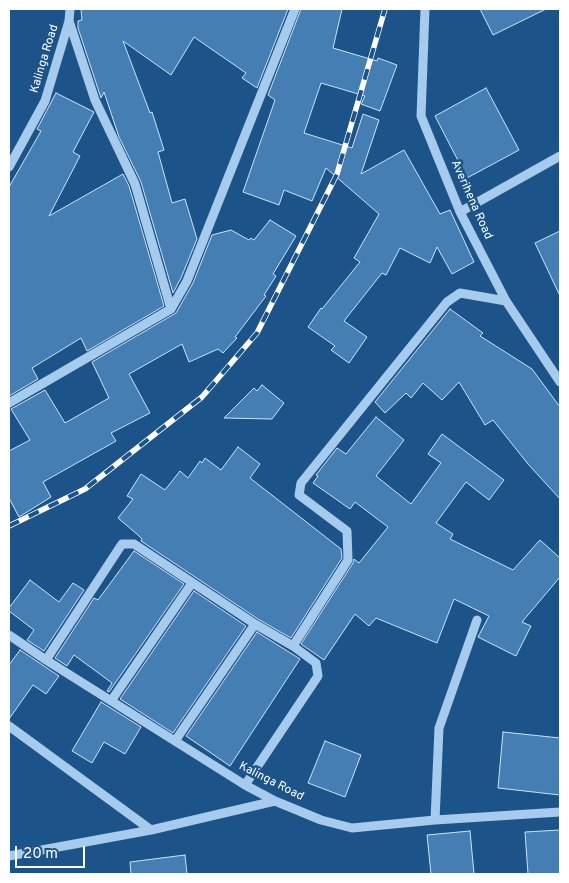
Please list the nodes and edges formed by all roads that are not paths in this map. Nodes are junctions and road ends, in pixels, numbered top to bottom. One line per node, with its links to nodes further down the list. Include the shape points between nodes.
1 (70, 9): 4 (street, Kalinga Road)
2 (295, 9): 9 (street, via 188,281)
3 (425, 9): 7 (street, Averihena Road, via 421,116)
4 (69, 21): 6 (street, Kalinga Road, via 45,102); 9 (street, via 95,100 135,184)
5 (560, 156): 7 (street)
6 (9, 167)
7 (460, 212): 8 (street, Averihena Road)
8 (506, 301): 10 (street, Averihena Road); 17 (street, via 460,293 447,302 301,483 299,494 348,530 348,560)
9 (170, 309): 12 (street)
10 (557, 370): 11 (street, Averihena Road)
11 (560, 382)
12 (9, 403)
13 (192, 583): 15 (street); 18 (street, via 134,544 122,544); 19 (street)
14 (477, 620): 25 (street, via 439,728)
15 (255, 624): 17 (street); 21 (street)
16 (9, 635): 18 (street, Kalinga Road)
17 (293, 646): 22 (street, via 316,663 318,676)
18 (46, 660): 19 (street, Kalinga Road)
19 (111, 700): 21 (street, Kalinga Road)
20 (9, 726): 26 (street)
21 (175, 741): 22 (street, Kalinga Road)
22 (246, 785): 23 (street, Kalinga Road)
23 (275, 800): 25 (street, Kalinga Road, via 321,820 352,828); 26 (street)
24 (560, 812): 25 (street, Kalinga Road)
25 (435, 820)
26 (151, 830): 27 (street)
27 (9, 856)

